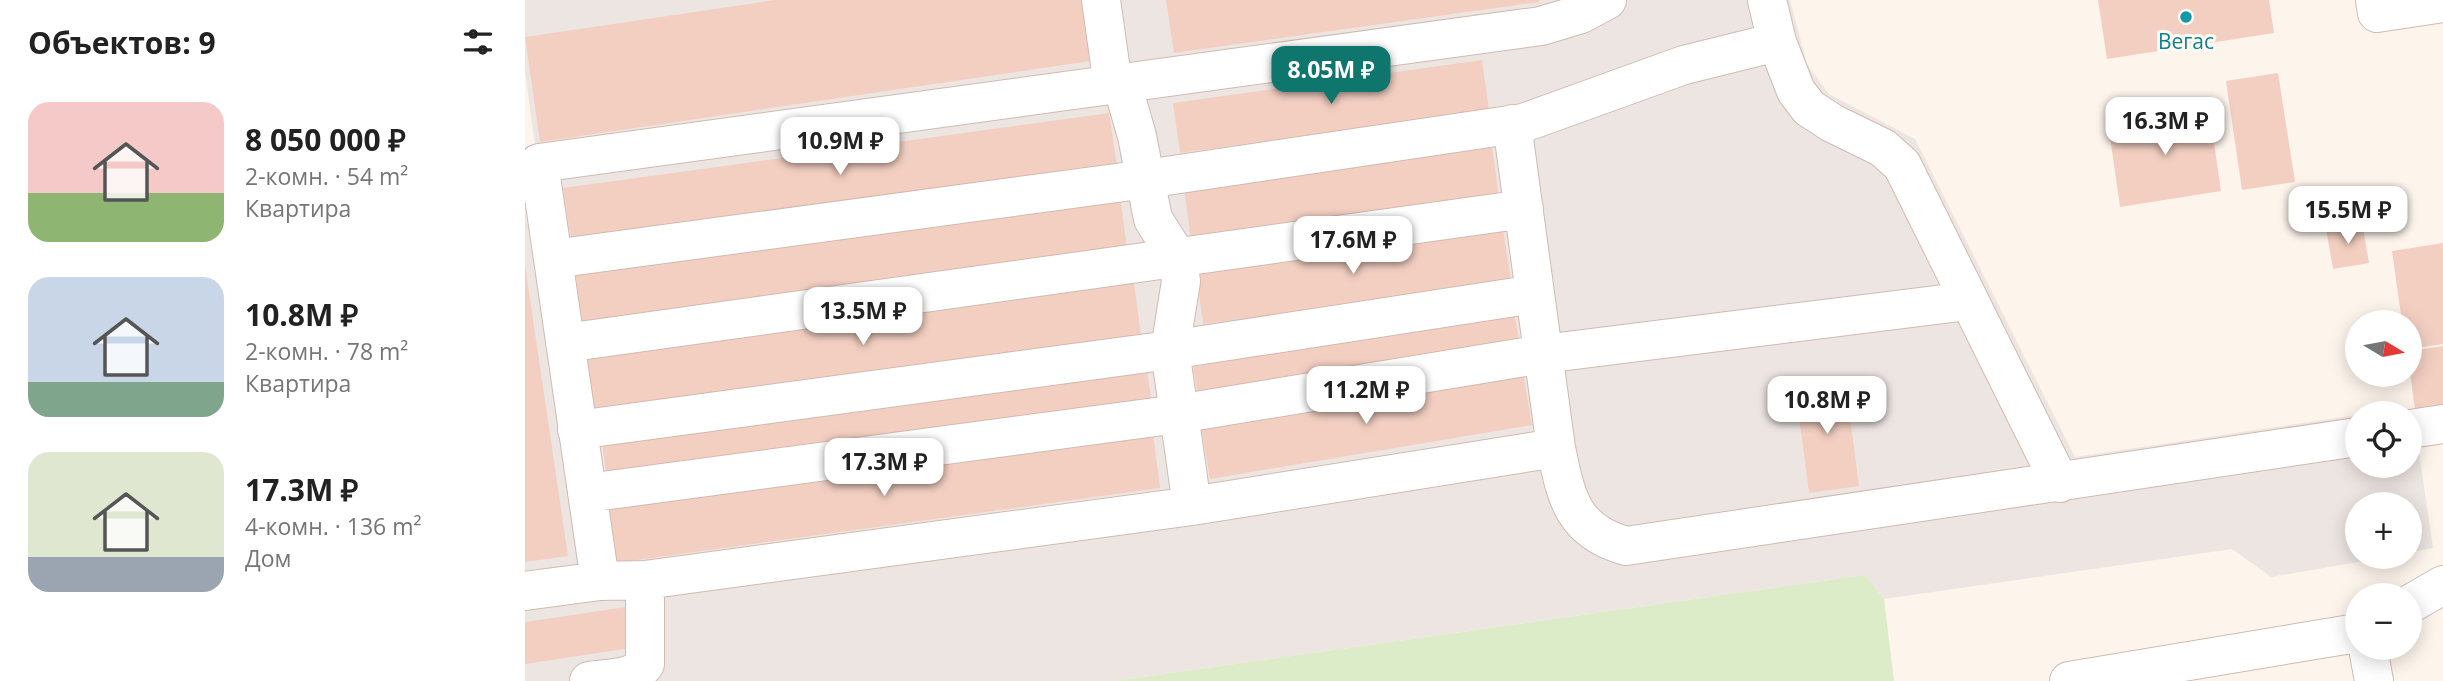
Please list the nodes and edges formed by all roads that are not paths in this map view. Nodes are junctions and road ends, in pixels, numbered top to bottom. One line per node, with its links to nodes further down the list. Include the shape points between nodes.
1 (1101, 0): 7 (lane)
2 (1607, 0): 7 (lane, via 1541,26)
3 (1767, 0): 6 (lane)
4 (2375, 0): 5 (lane, via 2377,13)
5 (2443, 3)
6 (1777, 42): 8 (lane, via 1684,65); 14 (lane, via 1796,91 1809,108 1883,148 1902,165)
7 (1118, 85): 9 (lane, via 1137,136); 11 (lane, via 539,163)
8 (1512, 124): 9 (lane); 10 (lane)
9 (1146, 179): 11 (lane); 12 (lane)
10 (1524, 209): 12 (lane); 13 (lane)
11 (553, 259): 15 (lane)
12 (1162, 259): 15 (lane); 16 (lane, via 1150,288)
13 (1535, 294): 16 (lane); 17 (lane)
14 (1968, 301): 17 (lane); 24 (lane)
15 (565, 343): 21 (lane)
16 (1170, 350): 18 (lane); 21 (lane)
17 (1543, 354): 18 (lane); 23 (lane)
18 (1178, 414): 25 (lane); 26 (lane)
19 (2443, 424): 20 (lane)
20 (2422, 427)
21 (577, 430): 25 (lane)
22 (2345, 439): 24 (lane)
23 (1556, 448): 24 (lane, via 1570,504 1580,520 1593,533 1626,547); 26 (lane)
24 (2060, 483)
25 (587, 493): 28 (lane)
26 (1192, 506): 27 (lane)
27 (645, 580): 28 (lane); 34 (lane, via 645,664 630,675)
28 (600, 581): 30 (lane)
29 (2443, 585): 31 (lane)
30 (525, 591)
31 (2422, 597)
32 (2345, 635): 35 (lane)
33 (2370, 660): 36 (lane)
34 (589, 681)
35 (2069, 681)
36 (2374, 681)

